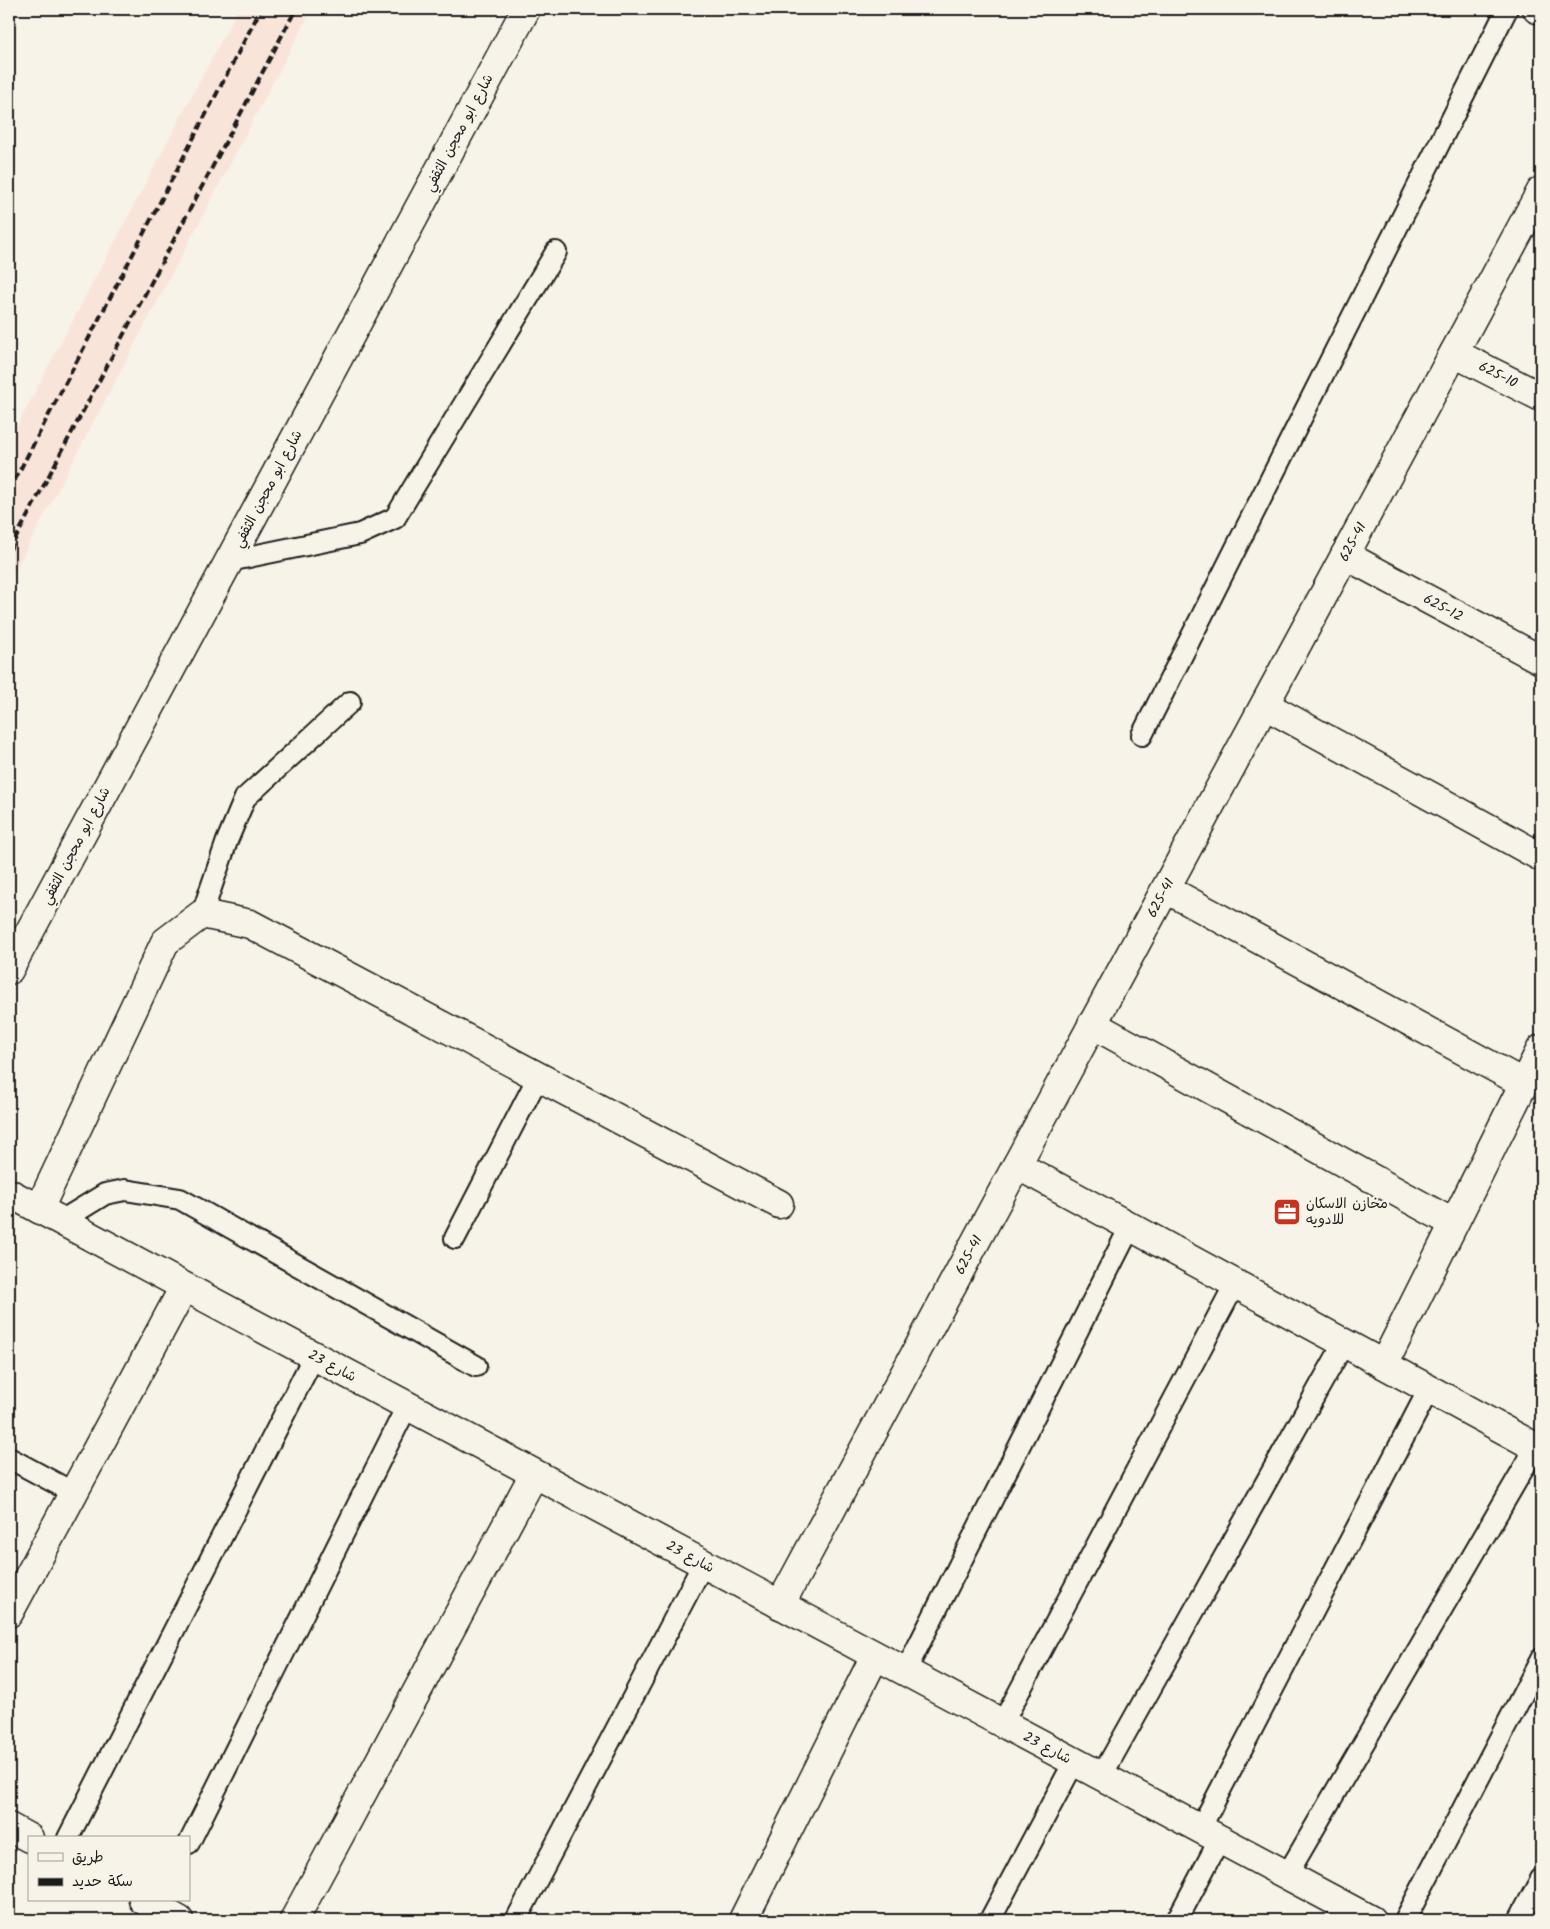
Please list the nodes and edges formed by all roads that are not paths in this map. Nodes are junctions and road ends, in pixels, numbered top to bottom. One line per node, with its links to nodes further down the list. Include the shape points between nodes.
1 (526, 9): 10 (street, شارع ابو محجن الثقفي)
2 (1507, 9): 14 (lane)
3 (1537, 9): 4 (street)
4 (1541, 10)
5 (1537, 207): 7 (street, 625-41)
6 (556, 252): 10 (lane, via 395,518 360,534)
7 (1454, 353): 8 (street, 625-10); 9 (street, 625-41)
8 (1541, 397)
9 (1346, 555): 11 (street, 625-12); 13 (street, 625-41)
10 (229, 562): 18 (street, شارع ابو محجن الثقفي)
11 (1541, 660)
12 (350, 702): 17 (lane, via 245,798)
13 (1265, 705): 15 (street); 16 (street, 625-41)
14 (1142, 735)
15 (1541, 857)
16 (1166, 889): 19 (street, 625-41); 22 (street)
17 (202, 914): 21 (street, via 250,924); 26 (street, via 166,942)
18 (9, 970)
19 (1092, 1024): 23 (street, 625-41); 27 (street)
20 (1541, 1049): 22 (street)
21 (538, 1077): 25 (street); 29 (lane)
22 (1523, 1083): 27 (street)
23 (1017, 1165): 28 (street); 44 (street, 625-41)
24 (9, 1193): 26 (street, شارع 23)
25 (779, 1204)
26 (50, 1215): 31 (street, شارع 23); 35 (lane, via 124,1190 180,1199)
27 (1453, 1223): 34 (street)
28 (1130, 1227): 30 (street); 47 (lane)
29 (456, 1238)
30 (1235, 1284): 32 (street); 48 (lane)
31 (184, 1287): 33 (street, شارع 23); 41 (street)
32 (1344, 1343): 34 (street); 50 (lane)
33 (314, 1356): 37 (street, شارع 23); 53 (lane)
34 (1384, 1364): 36 (street)
35 (476, 1366)
36 (1429, 1389): 38 (street); 52 (lane)
37 (407, 1406): 40 (street, شارع 23); 55 (lane)
38 (1538, 1448): 56 (lane)
39 (9, 1458): 41 (lane)
40 (534, 1474): 42 (street, شارع 23); 59 (street)
41 (74, 1493): 43 (street)
42 (703, 1564): 44 (street, شارع 23); 60 (lane)
43 (11, 1604)
44 (780, 1605): 45 (street, شارع 23)
45 (876, 1656): 47 (street, شارع 23); 61 (street)
46 (1541, 1659): 64 (lane)
47 (905, 1672): 48 (street, شارع 23)
48 (1002, 1724): 49 (street, شارع 23)
49 (1074, 1762): 50 (street, شارع 23); 62 (lane)
50 (1101, 1776): 52 (street, شارع 23)
51 (9, 1827): 54 (street)
52 (1210, 1834): 56 (street, شارع 23); 63 (lane)
53 (69, 1836)
54 (28, 1837)
55 (190, 1841)
56 (1287, 1875): 58 (street, شارع 23)
57 (1541, 1879): 65 (lane)
58 (1356, 1917)
59 (294, 1920)
60 (516, 1920)
61 (743, 1920)
62 (990, 1920)
63 (1177, 1920)
64 (1404, 1920)
65 (1519, 1920)

